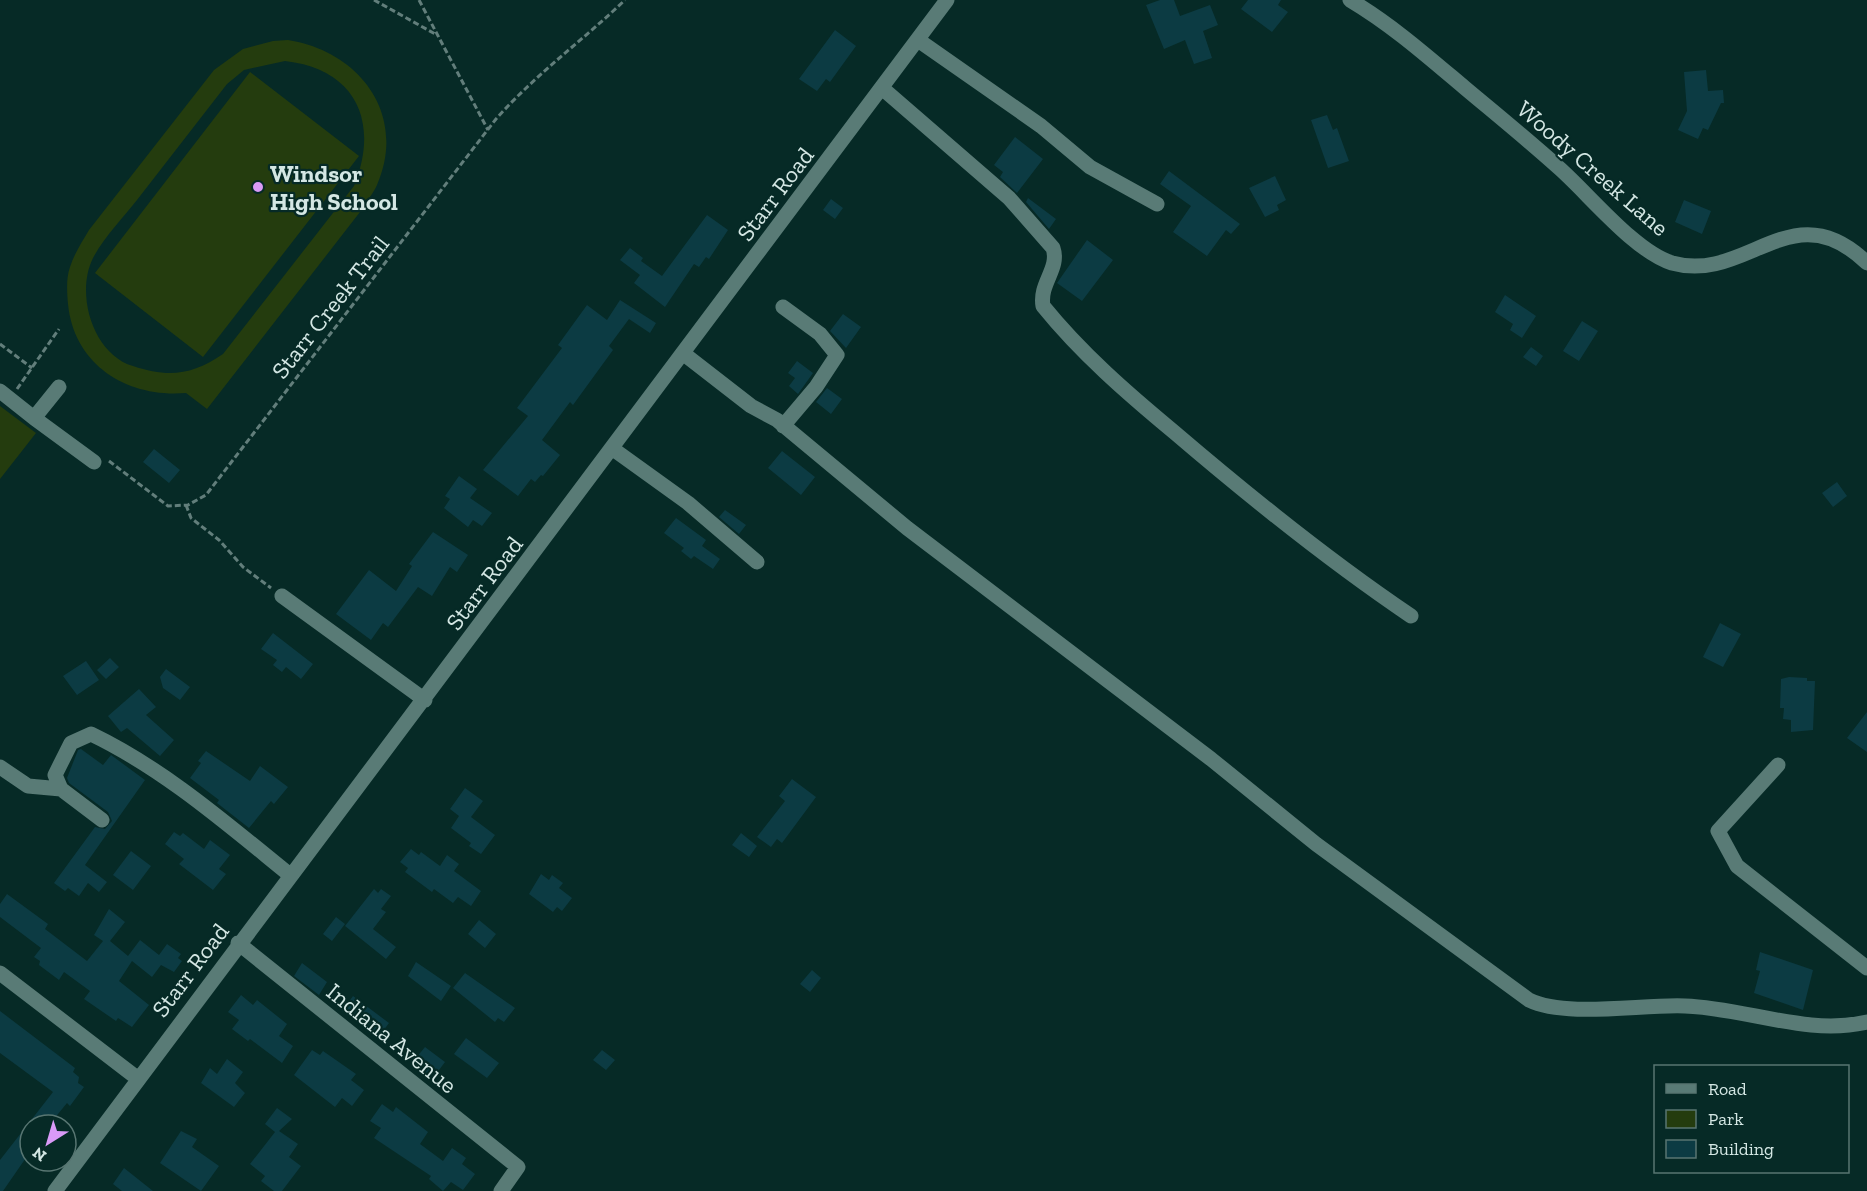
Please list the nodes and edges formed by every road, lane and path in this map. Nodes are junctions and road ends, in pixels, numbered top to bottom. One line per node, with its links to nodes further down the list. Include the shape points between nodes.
1 (374, 0): 6 (path)
2 (419, 0): 6 (path)
3 (625, 0): 9 (path, Starr Creek Trail, via 541,71)
4 (947, 0): 7 (street, Starr Road)
5 (1350, 0): 11 (street, Woody Creek Lane, via 1386,21 1560,168 1609,217 1651,251 1672,262 1704,265 1723,261 1809,232 1836,240)
6 (439, 36): 9 (path)
7 (918, 40): 8 (street, Starr Road); 10 (street, via 1041,126 1090,167)
8 (882, 88): 15 (street, Starr Road); 27 (street, via 1009,198 1053,248 1054,262 1041,294 1043,306 1094,361 1202,459 1365,586)
9 (488, 130): 24 (path, Starr Creek Trail, via 206,495)
10 (1157, 204)
11 (1867, 263)
12 (783, 307): 21 (street, via 820,334 837,355)
13 (59, 329): 16 (path)
14 (0, 344): 16 (path)
15 (684, 354): 21 (street); 22 (street, Starr Road)
16 (32, 368): 18 (path)
17 (58, 387): 20 (street)
18 (16, 390)
19 (0, 391): 20 (street)
20 (34, 418): 23 (street)
21 (783, 426): 37 (street, via 907,528 1316,843 1540,1005 1683,1005 1721,1008 1815,1026 1844,1027)
22 (613, 449): 25 (street, via 688,503); 28 (street, Starr Road)
23 (99, 460): 24 (path, via 168,506)
24 (186, 505): 26 (path, via 191,518 219,540 243,567)
25 (757, 562)
26 (282, 596): 28 (street)
27 (1411, 616)
28 (425, 700): 33 (street, Starr Road)
29 (1778, 765): 35 (street, via 1718,831 1737,866)
30 (0, 766): 31 (street, via 28,786)
31 (61, 789): 32 (street); 33 (street, via 55,775 63,755 71,743 91,734 167,779)
32 (102, 820)
33 (290, 875): 34 (street, Starr Road)
34 (238, 943): 38 (street, Starr Road); 40 (street, Indiana Avenue, via 518,1167)
35 (1867, 968)
36 (0, 973): 38 (street)
37 (1867, 1022)
38 (137, 1078): 39 (street, Starr Road)
39 (61, 1189)
40 (501, 1191)

